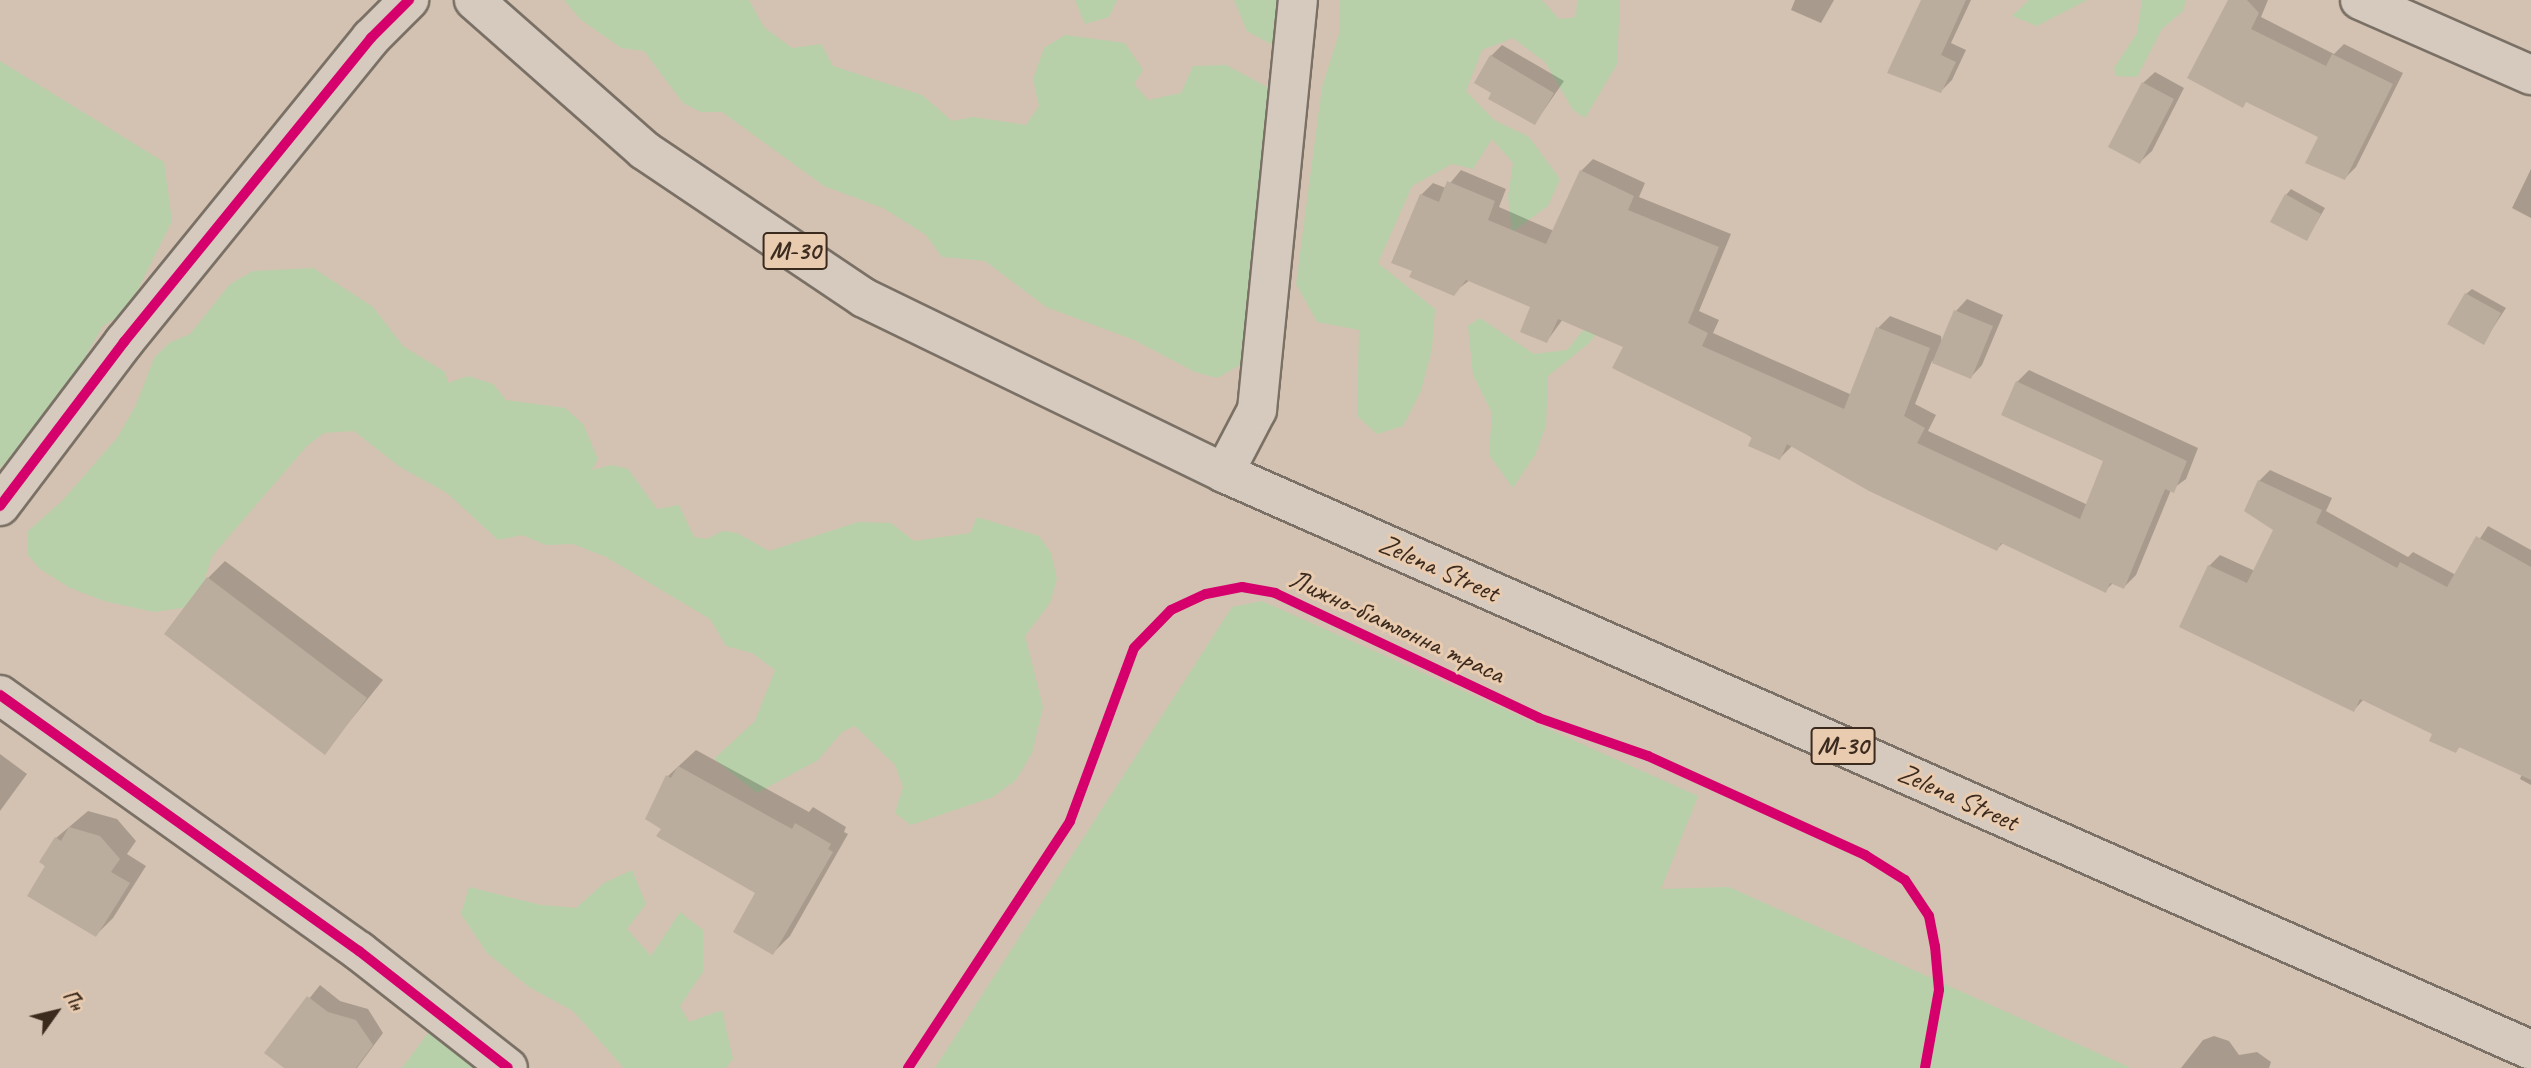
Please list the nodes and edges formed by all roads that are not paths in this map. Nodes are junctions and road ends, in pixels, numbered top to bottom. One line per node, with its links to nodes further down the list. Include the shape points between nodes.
1 (409, 0): 7 (main road, via 371,38 124,342)
2 (474, 0): 6 (main road, Zelena Street / М-30, via 644,150 864,298)
3 (1298, 0): 6 (main road, via 1257,410)
4 (2360, 0): 5 (main road)
5 (2531, 75)
6 (1224, 473): 9 (main road, Zelena Street / М-30)
7 (0, 506)
8 (0, 695): 10 (main road, via 359,951)
9 (2531, 1050)
10 (508, 1068)

